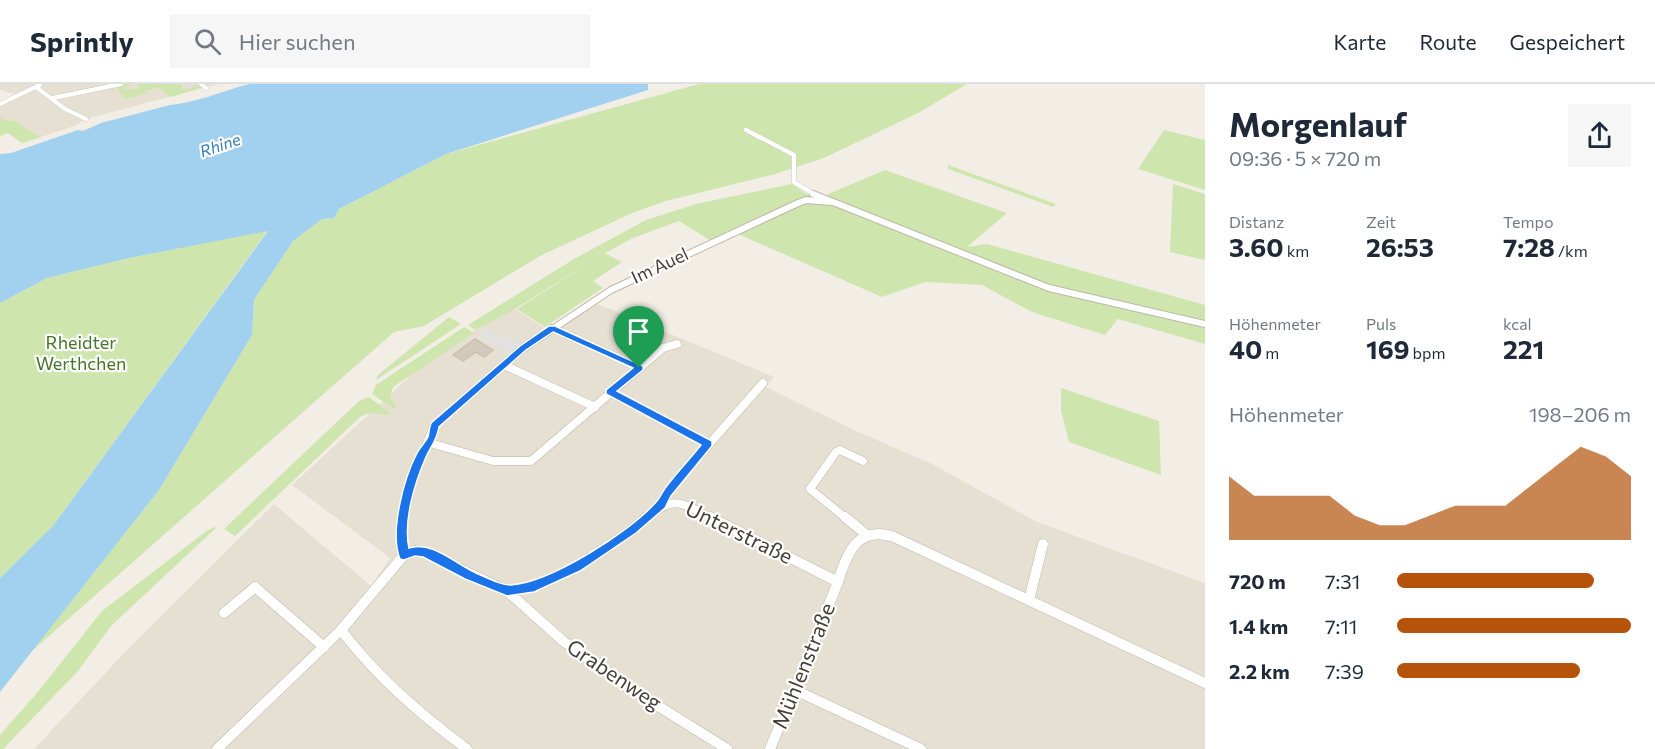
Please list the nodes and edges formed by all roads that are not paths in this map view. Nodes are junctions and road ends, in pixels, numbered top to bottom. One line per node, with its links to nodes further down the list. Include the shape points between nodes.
1 (41, 84): 4 (street)
2 (121, 84): 6 (street)
3 (201, 84): 5 (street)
4 (36, 87): 6 (street); 7 (street)
5 (206, 88)
6 (53, 98): 8 (street)
7 (0, 104)
8 (86, 119)
9 (746, 130): 10 (street, via 794,155 794,182)
10 (831, 202): 11 (street, via 1049,288); 12 (street, Im Auel, via 806,200 787,207 611,290)
11 (1205, 324)
12 (552, 328): 14 (street, Im Auel); 15 (street)
13 (677, 344): 15 (street, via 663,348)
14 (504, 364): 18 (street); 19 (street, Im Auel, via 434,426)
15 (639, 368): 17 (street)
16 (763, 383): 20 (street)
17 (610, 392): 18 (street); 20 (street)
18 (595, 407): 19 (street, via 531,461 514,465)
19 (430, 443): 25 (street, Im Auel, via 418,463 405,510 401,540)
20 (708, 444): 22 (street, via 667,492)
21 (863, 461): 23 (street, via 840,450 810,489)
22 (661, 505): 26 (street, Unterstraße, via 679,503); 27 (street, Unterstraße, via 632,530 576,567 534,586)
23 (867, 535): 26 (street, via 843,565); 28 (street, via 878,533 897,538)
24 (1043, 544): 28 (street)
25 (404, 555): 27 (street, via 424,552); 30 (street)
26 (838, 582): 33 (street, Mühlenstraße)
27 (507, 591): 37 (street, Grabenweg, via 573,648)
28 (1029, 600): 32 (street)
29 (225, 613): 31 (street, via 255,587)
30 (341, 630): 31 (street); 36 (street, via 365,663 394,692)
31 (324, 647): 35 (street)
32 (1205, 683)
33 (795, 690): 34 (street); 38 (street, Mühlenstraße)
34 (909, 746): 39 (street)
35 (217, 749)
36 (467, 749)
37 (727, 749)
38 (770, 749)
39 (921, 749)

